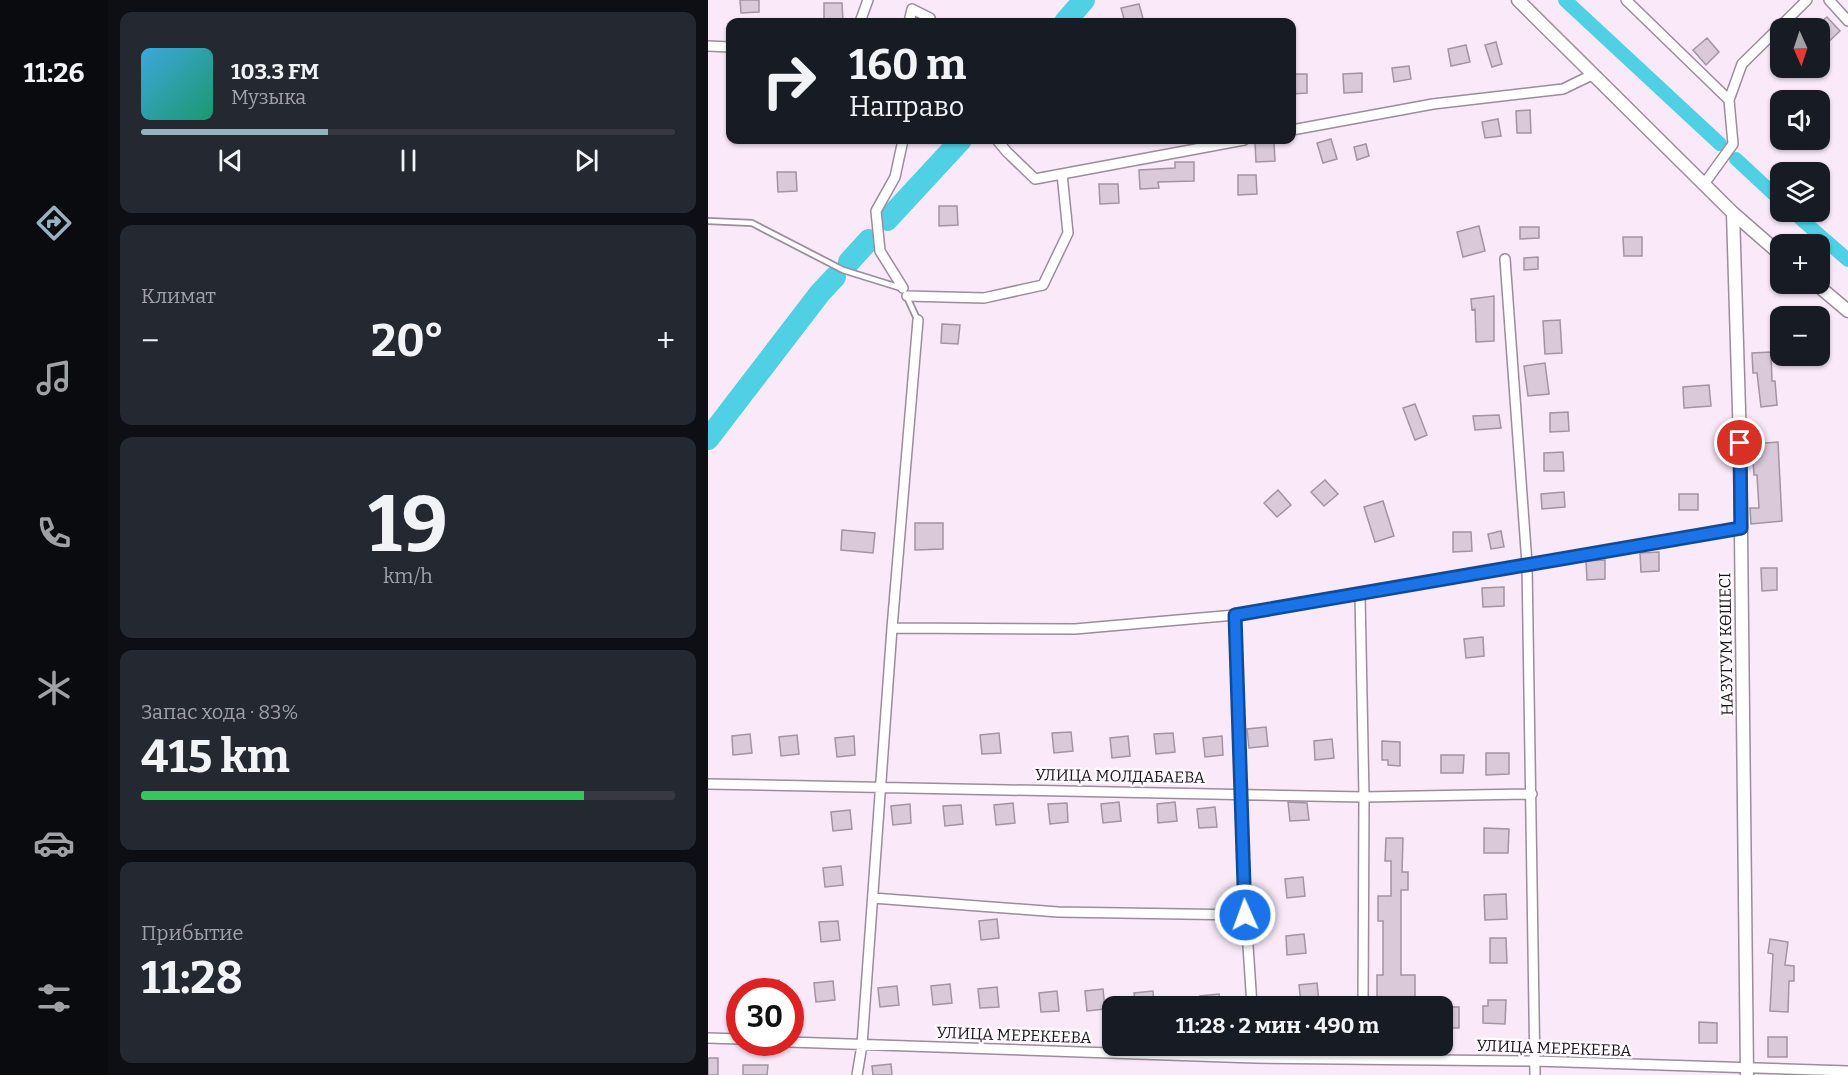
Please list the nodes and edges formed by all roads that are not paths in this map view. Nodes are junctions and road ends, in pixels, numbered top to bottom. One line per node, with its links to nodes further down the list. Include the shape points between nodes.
1 (868, 0): 6 (street)
2 (1518, 0): 12 (street)
3 (1626, 0): 13 (street)
4 (1807, 0): 13 (street, via 1742,64)
5 (1829, 0): 9 (street)
6 (861, 18)
7 (910, 18): 8 (street, via 912,9)
8 (930, 18)
9 (1848, 21)
10 (708, 46): 11 (street)
11 (726, 47)
12 (1594, 74): 14 (street, via 1563,89 1433,104); 19 (street)
13 (1729, 100): 19 (street, via 1733,144)
14 (1296, 129)
15 (902, 144): 24 (street, via 895,177 876,211 880,251)
16 (1000, 144): 18 (street, via 1035,179)
17 (1223, 144): 18 (street)
18 (1062, 174): 24 (street, via 1068,233 1042,285 984,298)
19 (1704, 184): 20 (street)
20 (1733, 213): 22 (street); 28 (street, НАЗУГУМ КӨШЕСІ)
21 (708, 221): 24 (lane, via 752,223 843,270)
22 (1770, 245)
23 (1505, 259): 29 (street)
24 (905, 292): 27 (lane)
25 (1828, 294): 26 (street)
26 (1848, 311)
27 (918, 320): 32 (street)
28 (1741, 528): 29 (street); 50 (street, НАЗУГУМ КӨШЕСІ)
29 (1527, 564): 30 (street); 36 (street)
30 (1360, 595): 31 (street); 37 (street)
31 (1235, 615): 32 (street, via 1075,629); 35 (street)
32 (892, 628): 34 (street)
33 (708, 784): 34 (street, УЛИЦА МОЛДАБАЕВА)
34 (881, 787): 35 (street, УЛИЦА МОЛДАБАЕВА); 38 (street)
35 (1242, 794): 37 (street, УЛИЦА МОЛДАБАЕВА); 39 (street)
36 (1532, 794): 37 (street, УЛИЦА МОЛДАБАЕВА); 48 (street)
37 (1364, 797): 41 (street)
38 (873, 898): 39 (street, via 1058,912); 45 (street)
39 (1245, 915): 40 (street)
40 (1251, 996)
41 (1363, 996)
42 (708, 1038): 43 (street)
43 (726, 1039)
44 (804, 1043): 45 (street, УЛИЦА МЕРЕКЕЕВА)
45 (862, 1045): 46 (street, УЛИЦА МЕРЕКЕЕВА); 51 (street)
46 (1255, 1058): 47 (street, УЛИЦА МЕРЕКЕЕВА)
47 (1362, 1058): 48 (street, УЛИЦА МЕРЕКЕЕВА)
48 (1535, 1061): 50 (street, УЛИЦА МЕРЕКЕЕВА); 52 (street)
49 (1848, 1071): 50 (street, УЛИЦА МЕРЕКЕЕВА)
50 (1747, 1072)
51 (857, 1075)
52 (1535, 1075)

